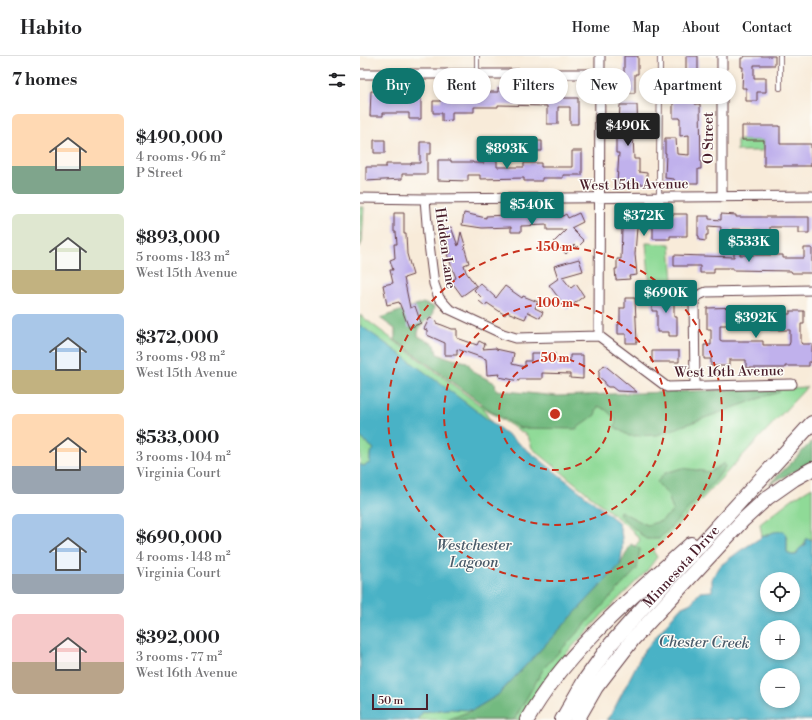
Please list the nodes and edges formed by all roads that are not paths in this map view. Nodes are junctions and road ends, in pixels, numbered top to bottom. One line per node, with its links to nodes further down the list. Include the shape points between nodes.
1 (477, 56): 6 (lane)
2 (600, 56): 7 (street)
3 (660, 56): 18 (lane)
4 (722, 56): 15 (street, O Street)
5 (780, 56): 12 (lane)
6 (477, 68)
7 (600, 68)
8 (360, 74): 9 (street)
9 (433, 74)
10 (491, 74): 11 (street)
11 (576, 74)
12 (780, 88)
13 (600, 104): 17 (street)
14 (812, 196): 15 (street, West 15th Avenue)
15 (722, 197): 18 (street, West 15th Avenue)
16 (360, 198): 19 (street, West 15th Avenue)
17 (600, 198): 18 (street, West 15th Avenue); 19 (street, West 15th Avenue); 21 (street)
18 (659, 198)
19 (425, 199): 21 (street, Hidden Lane, via 434,284 439,298 449,309 516,338)
20 (812, 290): 23 (street, via 706,292 697,296 694,300)
21 (599, 336): 23 (street, West 16th Avenue, via 667,387)
22 (792, 384): 23 (street, West 16th Avenue)
23 (695, 385)
24 (812, 422): 26 (main road, Minnesota Drive)
25 (812, 469): 29 (main road, Minnesota Drive, via 767,498 743,520 633,639 596,687)
26 (740, 500): 27 (main road, via 651,579 571,658); 28 (main road, Minnesota Drive, via 610,646 585,680)
27 (527, 720)
28 (562, 720)
29 (577, 720)

